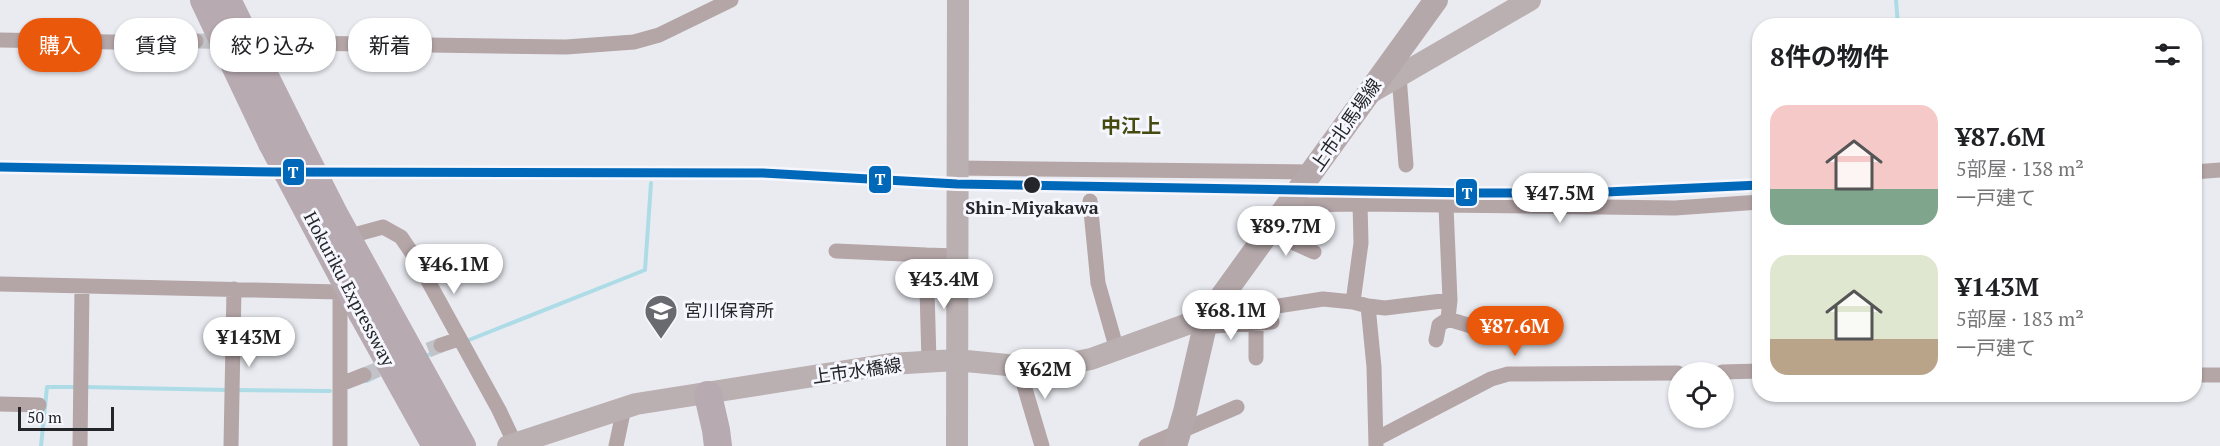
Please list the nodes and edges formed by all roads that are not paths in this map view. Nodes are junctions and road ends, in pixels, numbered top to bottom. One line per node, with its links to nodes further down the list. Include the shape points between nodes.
1 (204, 0): 12 (highway, Hokuriku Expressway)
2 (227, 0): 12 (highway, Hokuriku Expressway)
3 (731, 0): 9 (street, via 659,35 634,42 566,47)
4 (958, 0): 14 (main road)
5 (1436, 0): 11 (main road, 上市北馬場線)
6 (1530, 0): 10 (main road)
7 (0, 40): 8 (street)
8 (114, 42)
9 (336, 44)
10 (1399, 76): 11 (main road); 13 (street)
11 (1367, 95): 17 (main road, 上市北馬場線)
12 (282, 137): 35 (highway, Hokuriku Expressway, bridge, via 334,214)
13 (1406, 165)
14 (957, 168): 17 (street); 27 (main road)
15 (2220, 170): 16 (street)
16 (2202, 171)
17 (1313, 172): 19 (main road, 上市北馬場線)
18 (1090, 201): 44 (street, via 1098,283)
19 (1292, 202): 21 (street); 23 (main road, 上市北馬場線)
20 (1752, 202): 22 (street, via 1675,208)
21 (1360, 204): 22 (street); 33 (street)
22 (1446, 206): 32 (street)
23 (1270, 232): 25 (street); 36 (main road, 上市北馬場線)
24 (836, 251): 26 (street)
25 (1314, 252)
26 (926, 255): 27 (street); 47 (street)
27 (957, 256): 46 (main road)
28 (0, 284): 29 (street)
29 (82, 286): 30 (street); 65 (street)
30 (234, 289): 31 (street); 66 (street)
31 (340, 292): 41 (street, via 342,239 383,227 400,237 416,259); 55 (street)
32 (1450, 300): 34 (street, via 1385,308); 37 (street)
33 (1353, 302): 34 (street); 36 (street, via 1323,299)
34 (1368, 306): 63 (street)
35 (373, 308): 57 (highway, Hokuriku Expressway); 70 (highway, Hokuriku Expressway)
36 (1207, 317): 39 (street, via 1215,326); 44 (main road, 上市水橋線); 62 (main road, 上市北馬場線)
37 (1448, 320): 40 (street); 42 (street, via 1439,325)
38 (1272, 322): 39 (street)
39 (1256, 323): 45 (street)
40 (1471, 326)
41 (459, 339): 43 (street); 64 (street, via 499,410)
42 (1436, 340)
43 (441, 345)
44 (1118, 350): 48 (main road, 上市水橋線, via 1055,366)
45 (1256, 358)
46 (956, 360): 47 (main road, 上市水橋線); 48 (main road, 上市水橋線); 74 (main road)
47 (928, 361): 56 (main road, 上市水橋線)
48 (1018, 365): 75 (street)
49 (1752, 371): 50 (street)
50 (1734, 372)
51 (1668, 373): 63 (street, via 1508,374 1491,379)
52 (364, 375): 55 (street)
53 (2202, 375): 54 (street)
54 (2220, 375)
55 (341, 384): 67 (street)
56 (708, 394): 61 (main road, 上市水橋線); 72 (highway); 73 (highway)
57 (409, 400): 68 (highway); 69 (highway, Hokuriku Expressway)
58 (0, 404): 59 (street)
59 (39, 405)
60 (1237, 407): 62 (street)
61 (624, 408): 64 (main road, 上市水橋線); 71 (street)
62 (1177, 438): 76 (street)
63 (1376, 442)
64 (513, 445)
65 (80, 446)
66 (231, 446)
67 (340, 446)
68 (430, 446)
69 (436, 446)
70 (462, 446)
71 (616, 446)
72 (703, 446)
73 (717, 446)
74 (957, 446)
75 (1042, 446)
76 (1146, 446)

